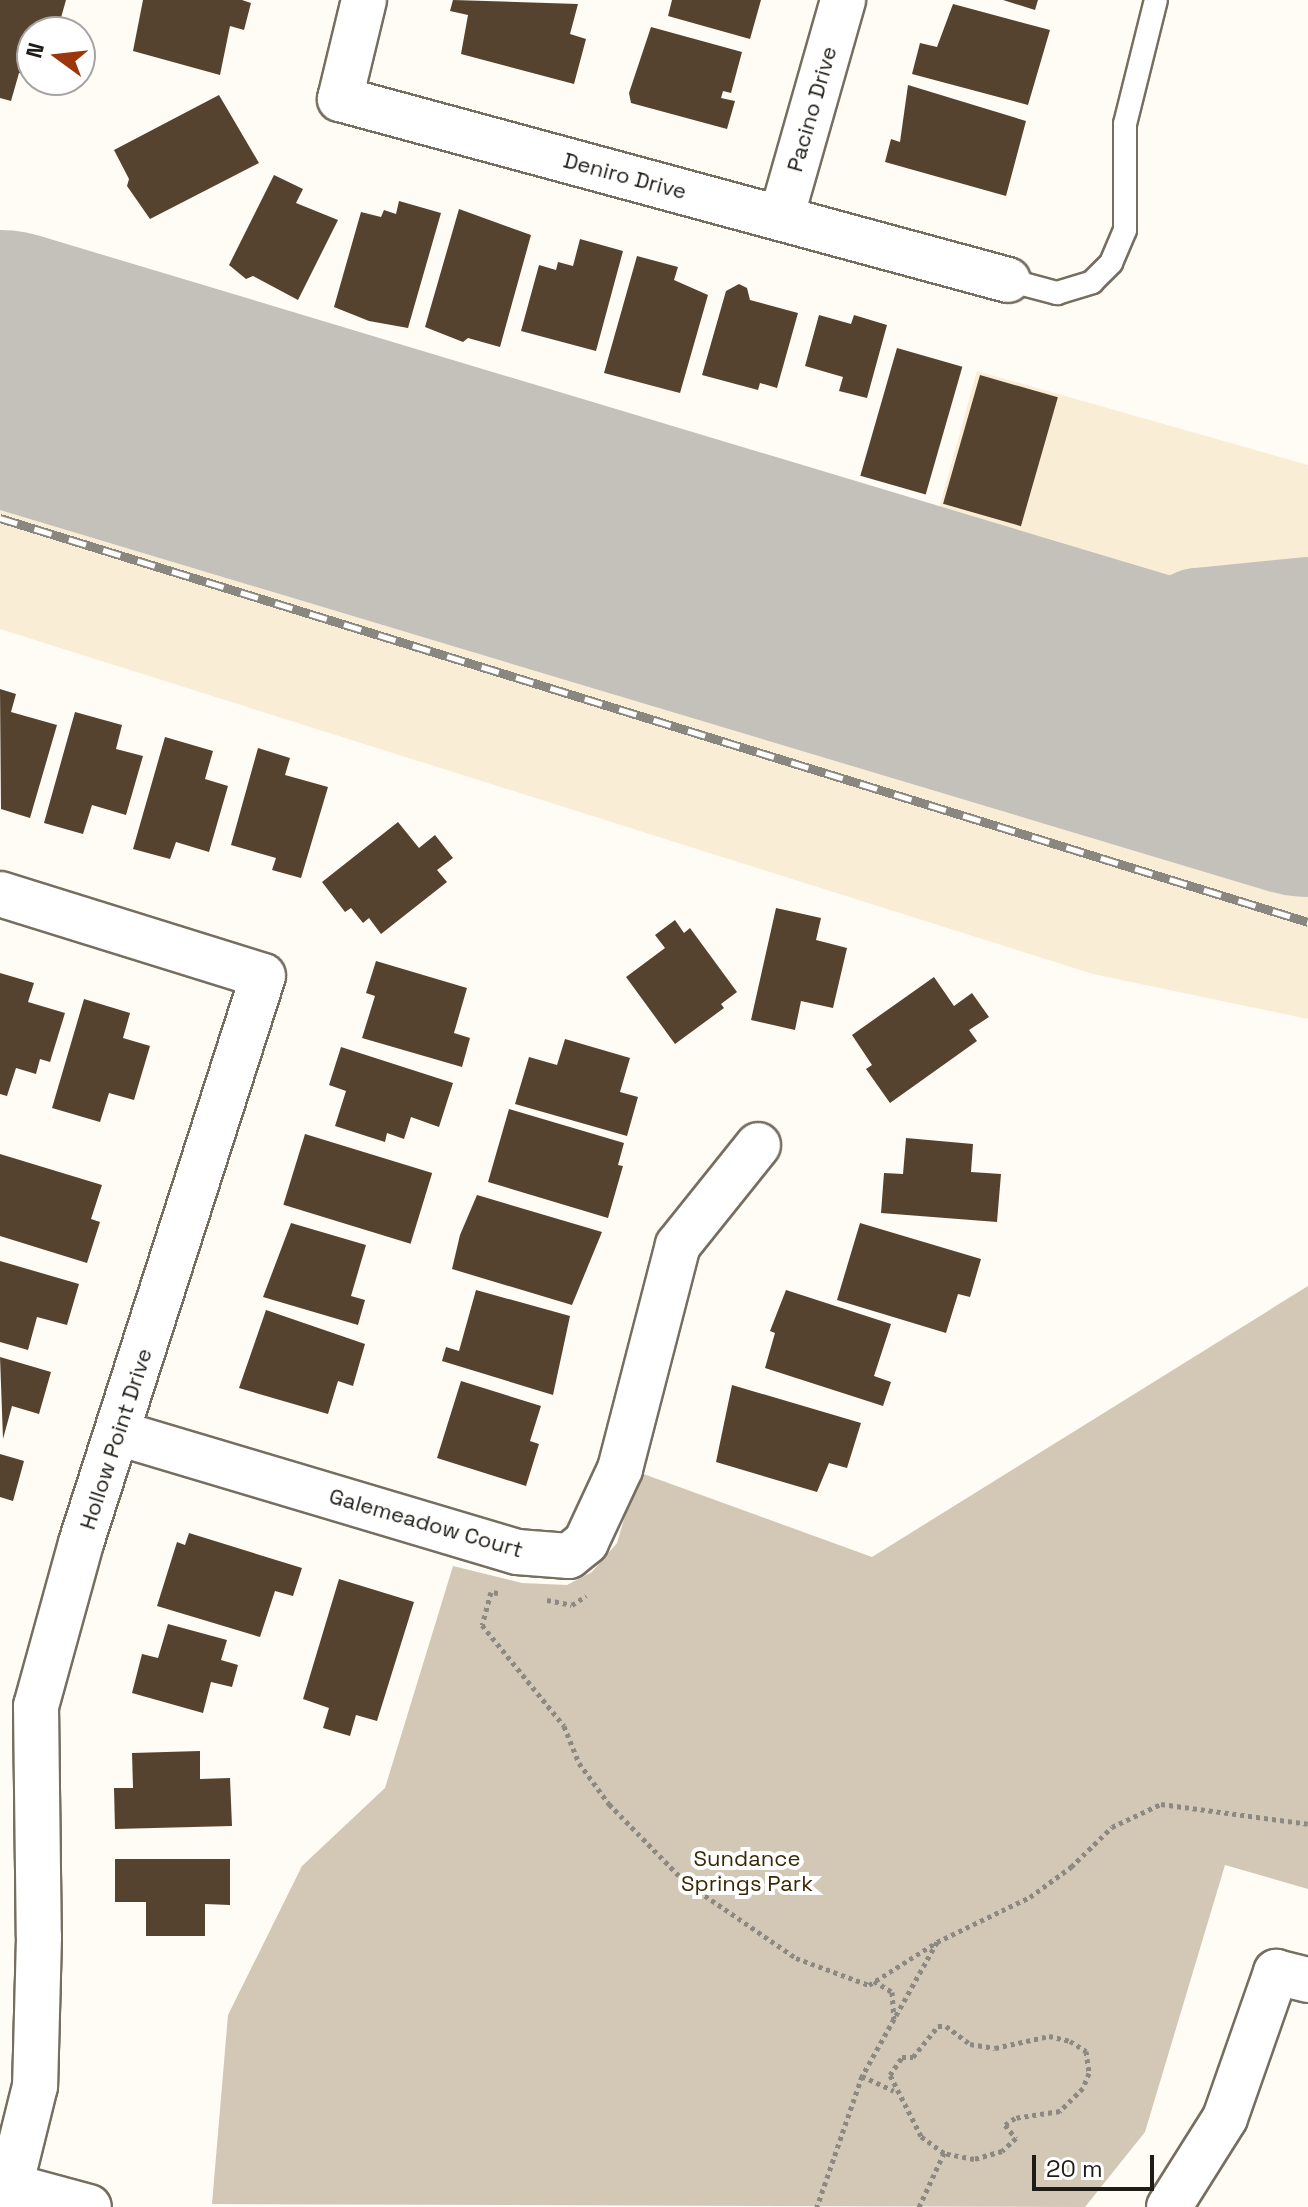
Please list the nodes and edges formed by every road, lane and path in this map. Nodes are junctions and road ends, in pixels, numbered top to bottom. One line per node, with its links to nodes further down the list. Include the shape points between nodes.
1 (364, 0): 4 (street, Deniro Drive, via 340,99)
2 (843, 0): 4 (street, Pacino Drive)
3 (1156, 0): 5 (lane, via 1125,124 1125,230 1111,263 1092,282 1057,293)
4 (781, 218): 5 (street, Deniro Drive)
5 (1008, 280)
6 (0, 894): 8 (street, Hollow Point Drive, via 263,976)
7 (758, 1145): 8 (street, Galemeadow Court, via 678,1245 620,1469 586,1542 569,1556 517,1552)
8 (118, 1433): 20 (street, Hollow Point Drive, via 36,1706 35,2086)
9 (595, 1590): 11 (path, via 572,1605)
10 (505, 1594): 15 (path, via 491,1592 482,1625 564,1726 579,1763 609,1804 685,1882 796,1958 869,1985)
11 (534, 1598)
12 (1308, 1824): 13 (path, via 1161,1804 1112,1827 1030,1897)
13 (937, 1942): 15 (path); 16 (path)
14 (1308, 1980): 24 (street, via 1276,1972 1225,2118)
15 (874, 1981): 16 (path, via 892,1992)
16 (894, 2020): 17 (path)
17 (862, 2076): 18 (path); 22 (path)
18 (895, 2091): 19 (path, via 921,2136); 19 (path, via 890,2075 902,2057 913,2057 938,2026 970,2044 995,2048 1049,2036 1086,2051 1089,2073 1083,2088 1060,2111 1015,2118 1005,2125 1016,2138 988,2156)
19 (944, 2153): 23 (path)
20 (5, 2192): 21 (street)
21 (89, 2207)
22 (817, 2207)
23 (919, 2207)
24 (1169, 2207)

